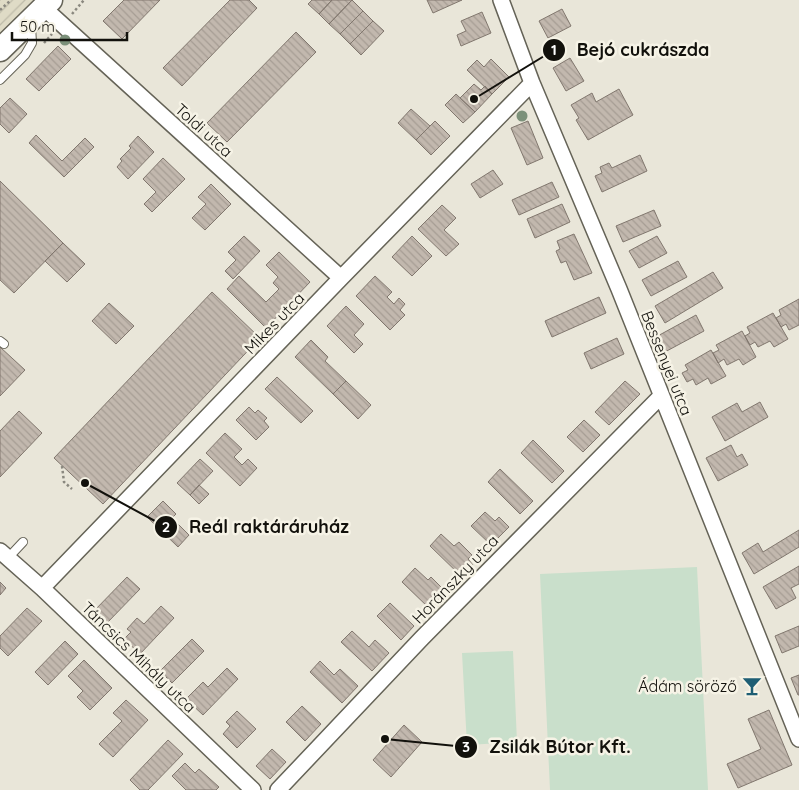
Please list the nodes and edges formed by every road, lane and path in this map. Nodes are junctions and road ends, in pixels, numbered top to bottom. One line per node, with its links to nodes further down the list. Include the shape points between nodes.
1 (11, 0): 3 (path)
2 (501, 0): 7 (street, Bessenyei utca)
3 (0, 10)
4 (42, 10): 5 (main road); 6 (lane, via 32,44); 8 (street, Toldi utca)
5 (0, 50)
6 (0, 80)
7 (532, 83): 8 (street, Mikes utca); 9 (street, Bessenyei utca, via 619,289)
8 (341, 278): 14 (street, Mikes utca)
9 (660, 396): 15 (street, Bessenyei utca); 17 (street, Horánszky utca)
10 (62, 466): 11 (path, via 64,482)
11 (72, 489)
12 (23, 542): 13 (lane)
13 (4, 555): 14 (street, Táncsics Mihály utca)
14 (42, 588): 16 (street, Táncsics Mihály utca)
15 (799, 740)
16 (253, 790)
17 (278, 790)

